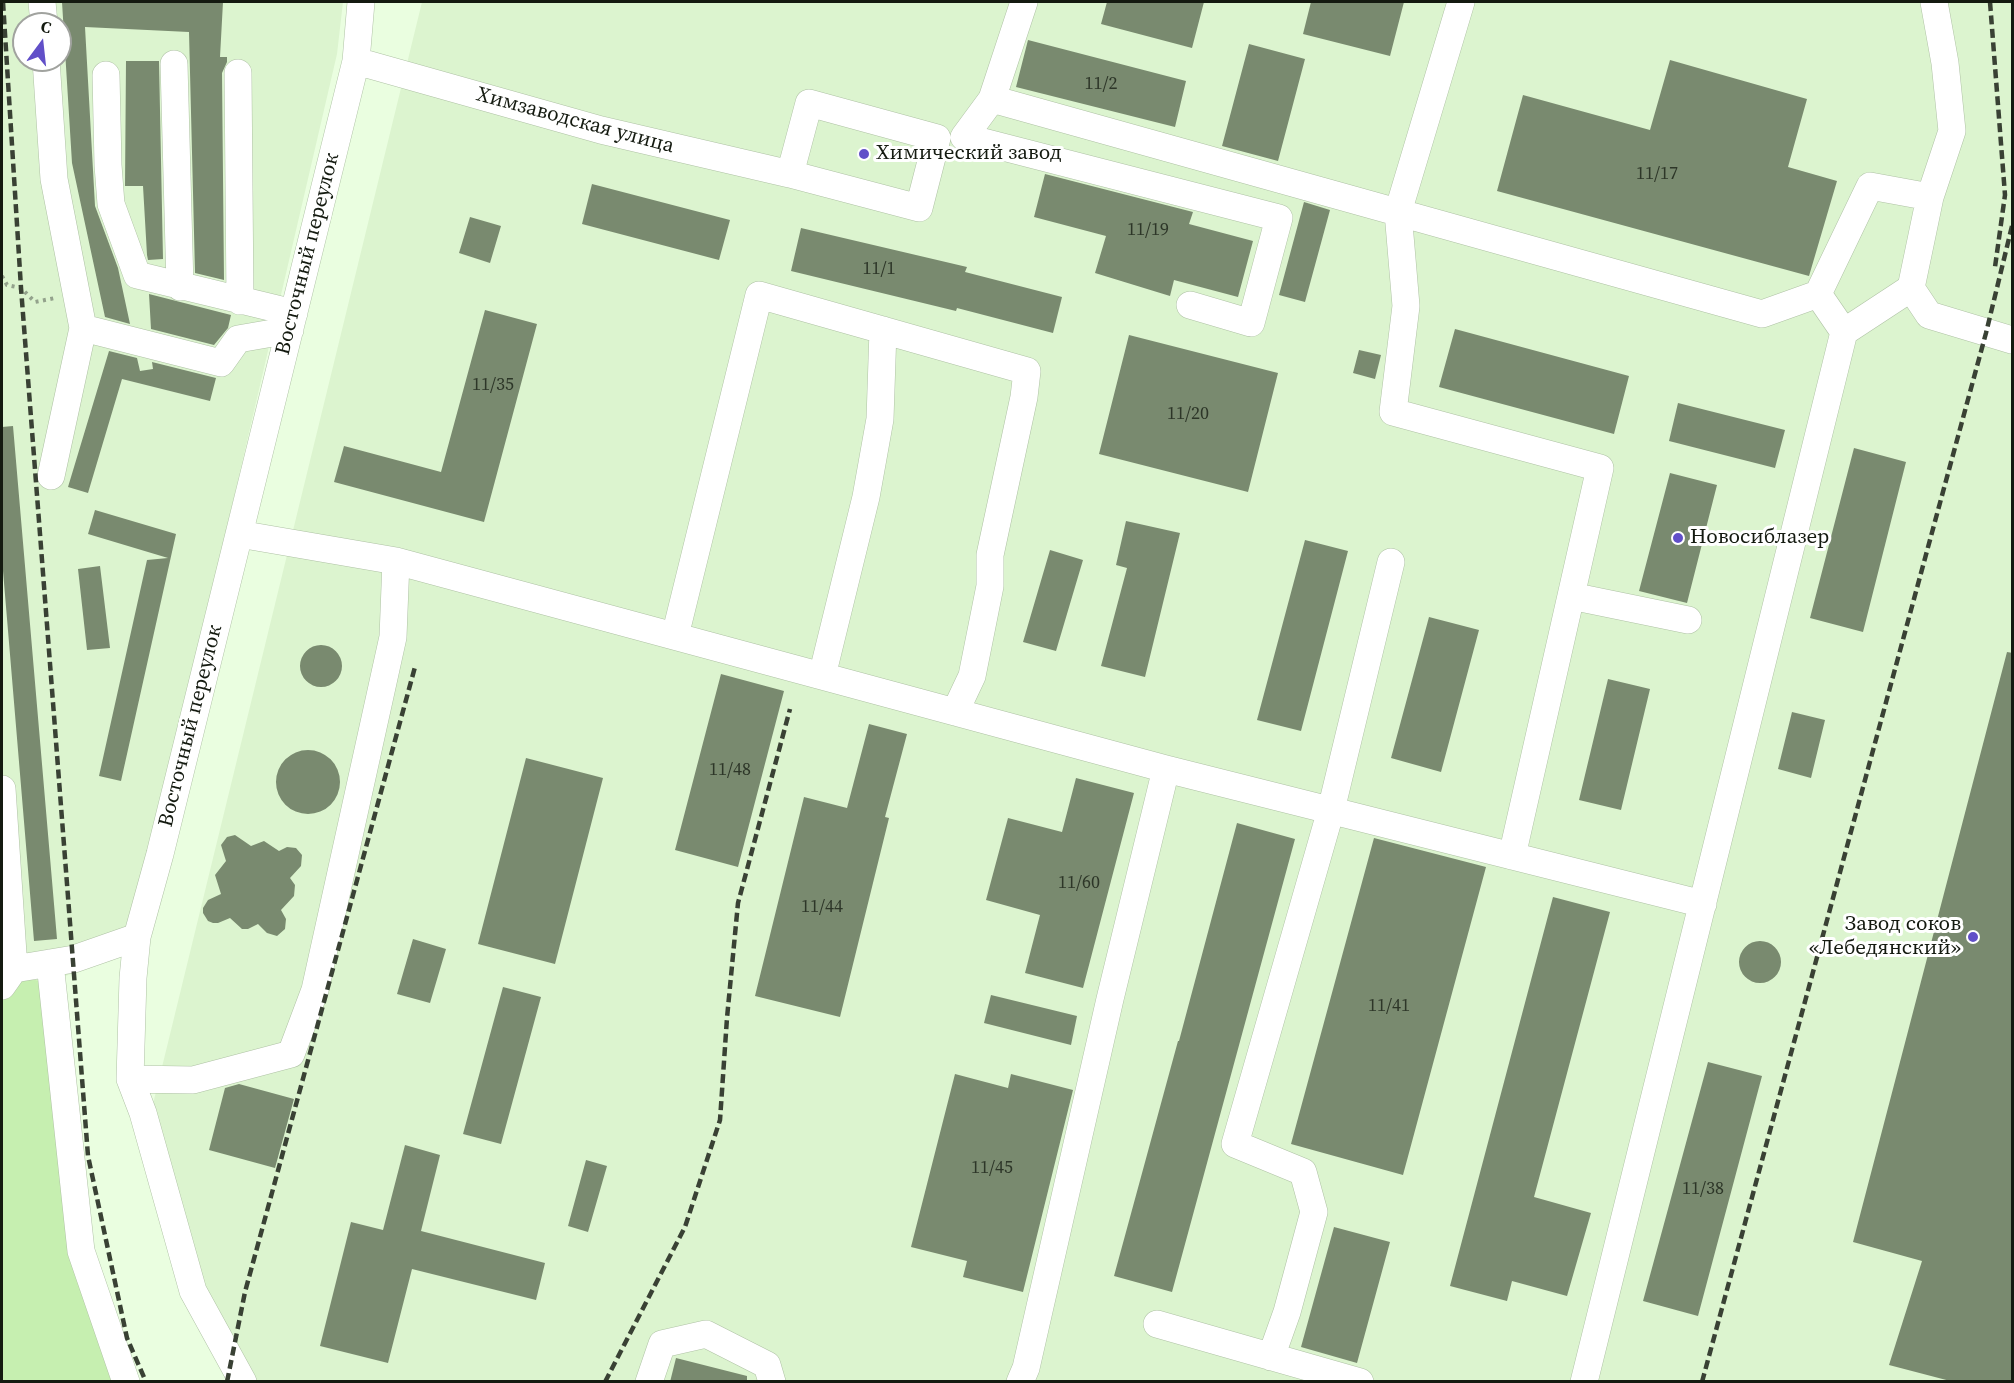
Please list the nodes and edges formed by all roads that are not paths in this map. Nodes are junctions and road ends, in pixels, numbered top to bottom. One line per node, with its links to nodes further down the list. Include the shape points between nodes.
1 (361, 2): 5 (street)
2 (1024, 2): 10 (street)
3 (1461, 2): 15 (street)
4 (1934, 2): 14 (street, via 1952,131)
5 (356, 61): 13 (street, Химзаводская улица, via 601,130); 21 (street, Восточный переулок)
6 (174, 64): 16 (street)
7 (47, 72): 22 (street, via 54,179)
8 (238, 73): 19 (street)
9 (106, 75): 16 (street, via 111,204 137,275)
10 (992, 99): 11 (street); 15 (street)
11 (964, 137): 12 (street); 20 (street, via 1279,218 1251,323)
12 (937, 138): 13 (street, via 809,104); 13 (street, Химзаводская улица, via 919,208)
13 (790, 174)
14 (1930, 197): 17 (street); 18 (street, via 1870,186)
15 (1398, 212): 18 (street, via 1762,314); 30 (street, via 1406,306 1393,412 1600,468)
16 (180, 287): 19 (street)
17 (1911, 288): 24 (street); 25 (street, via 1929,315)
18 (1818, 294): 24 (street)
19 (240, 301): 21 (street)
20 (1190, 305)
21 (292, 322): 22 (street, via 238,339 221,363); 27 (street, Восточный переулок)
22 (83, 328): 26 (street)
23 (883, 330): 32 (street, via 759,295); 33 (street, via 880,419 866,497); 34 (street, via 1027,371 990,555 990,586 972,676)
24 (1844, 332): 39 (street)
25 (2013, 340)
26 (51, 476)
27 (239, 534): 28 (street); 40 (street, Восточный переулок)
28 (396, 561): 32 (street); 43 (street, via 393,637 315,990 291,1053 194,1080)
29 (1391, 562): 37 (street)
30 (1571, 596): 31 (street); 38 (street)
31 (1688, 620)
32 (675, 636): 33 (street)
33 (822, 676): 34 (street)
34 (955, 712): 35 (street)
35 (1166, 769): 37 (street); 50 (street)
36 (2, 789): 42 (street)
37 (1331, 810): 38 (street); 45 (street, via 1235,1144 1303,1172 1314,1212)
38 (1512, 856): 39 (street)
39 (1703, 904): 52 (street)
40 (137, 937): 41 (street, via 74,959); 43 (street, Восточный переулок)
41 (50, 963): 42 (street); 46 (street, via 81,1251)
42 (8, 977)
43 (130, 1079): 47 (street, Восточный переулок, via 193,1291)
44 (1156, 1324): 45 (street)
45 (1272, 1357): 51 (street)
46 (126, 1382)
47 (243, 1382)
48 (649, 1382): 49 (street, via 662,1344 706,1334 767,1365)
49 (772, 1382)
50 (1020, 1382)
51 (1360, 1382)
52 (1584, 1382)

